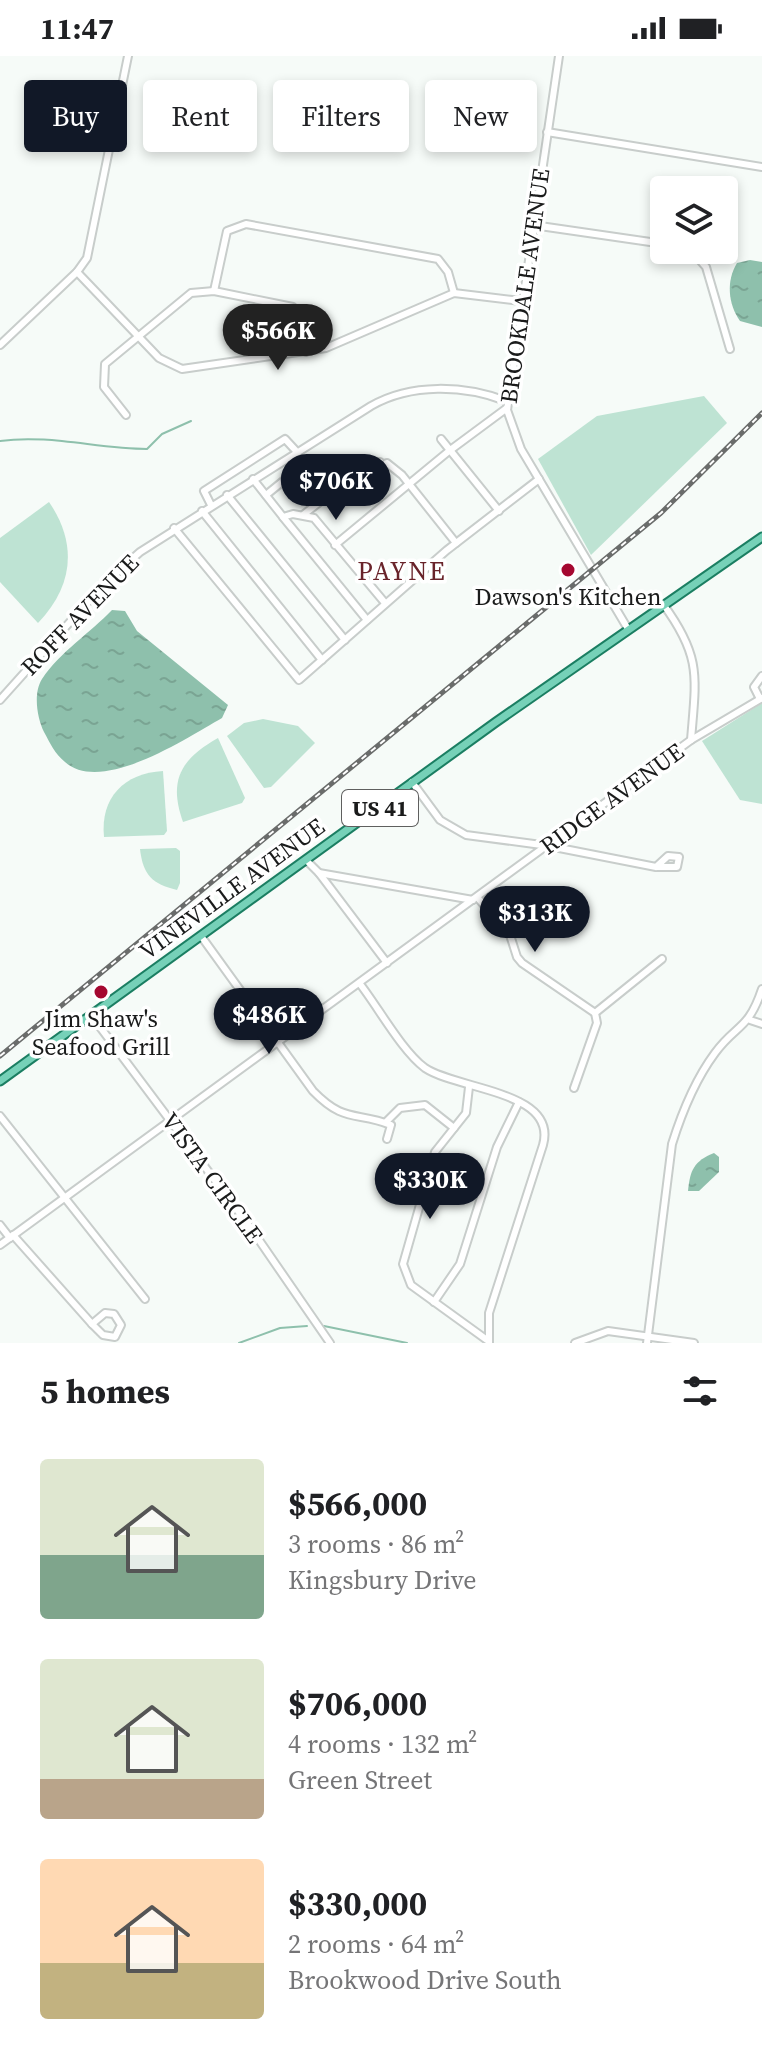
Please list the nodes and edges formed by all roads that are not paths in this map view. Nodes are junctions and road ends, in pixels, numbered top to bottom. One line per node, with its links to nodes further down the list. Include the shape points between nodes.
1 (128, 56): 8 (street, via 95,236)
2 (559, 56): 3 (street, BROOKDALE AVENUE)
3 (547, 132): 4 (street); 5 (street, BROOKDALE AVENUE)
4 (762, 167)
5 (533, 225): 6 (street); 11 (street, BROOKDALE AVENUE)
6 (650, 242)
7 (703, 264): 14 (street)
8 (77, 272): 12 (street); 13 (street)
9 (214, 291): 10 (street, via 227,231 246,224 438,259); 12 (street, via 183,297); 15 (street, via 293,307)
10 (454, 293): 11 (street); 15 (street, via 339,344)
11 (521, 301): 16 (street, BROOKDALE AVENUE)
12 (137, 336): 15 (street, via 175,368); 17 (street, via 109,358 102,375 106,392)
13 (0, 345)
14 (730, 349)
15 (306, 352)
16 (506, 405): 19 (street); 20 (street, ROFF AVENUE, via 463,391 395,393); 23 (street, BROOKDALE AVENUE, via 512,432)
17 (126, 415)
18 (441, 439): 19 (street)
19 (449, 451): 24 (street); 29 (street)
20 (297, 452): 22 (street, ROFF AVENUE); 27 (street, via 285,439 204,491)
21 (387, 463): 24 (street); 26 (street, via 309,460); 30 (street, via 358,472)
22 (253, 479): 25 (street, ROFF AVENUE); 26 (street)
23 (539, 479): 29 (street); 39 (street, BROOKDALE AVENUE)
24 (408, 484): 34 (street); 35 (street)
25 (227, 495): 27 (street, ROFF AVENUE); 40 (street)
26 (266, 495): 31 (street)
27 (211, 505): 28 (street, ROFF AVENUE)
28 (202, 511): 32 (street, ROFF AVENUE); 41 (street)
29 (499, 511): 34 (street)
30 (303, 515): 31 (street); 35 (street, via 314,518)
31 (283, 517): 38 (street)
32 (174, 528): 41 (street, via 299,680); 44 (street, ROFF AVENUE, via 111,577)
33 (762, 537): 37 (main road, VINEVILLE AVENUE / US 41)
34 (456, 543): 36 (street)
35 (335, 545): 36 (street)
36 (385, 603): 38 (street)
37 (663, 604): 39 (main road, VINEVILLE AVENUE / US 41); 45 (street, via 687,637 693,657)
38 (367, 620): 40 (street)
39 (628, 629): 46 (main road, VINEVILLE AVENUE / US 41)
40 (345, 640): 41 (street)
41 (322, 660)
42 (762, 676): 43 (street, via 754,687)
43 (761, 698): 45 (street, RIDGE AVENUE)
44 (0, 700)
45 (691, 740): 47 (street, RIDGE AVENUE)
46 (412, 782): 47 (street, via 451,828); 48 (main road, VINEVILLE AVENUE / US 41)
47 (549, 846): 49 (street); 51 (street, RIDGE AVENUE)
48 (306, 860): 50 (street); 52 (main road, VINEVILLE AVENUE / US 41)
49 (656, 867)
50 (319, 873): 51 (street); 54 (street)
51 (475, 898): 54 (street, RIDGE AVENUE); 57 (street, via 510,935 522,963)
52 (201, 936): 58 (main road, VINEVILLE AVENUE / US 41); 61 (street)
53 (662, 959): 57 (street)
54 (387, 963): 55 (street, RIDGE AVENUE)
55 (360, 984): 61 (street, RIDGE AVENUE); 63 (street, via 423,1066)
56 (762, 989): 59 (street)
57 (595, 1013): 64 (street, via 597,1023)
58 (91, 1015): 62 (main road, VINEVILLE AVENUE / US 41); 67 (street, VISTA CIRCLE)
59 (750, 1020): 60 (street); 77 (street, via 714,1054 680,1116 672,1144)
60 (762, 1024)
61 (277, 1043): 67 (street, RIDGE AVENUE); 68 (street, via 328,1107 348,1117)
62 (0, 1081)
63 (469, 1087): 65 (street); 69 (street, via 466,1113)
64 (574, 1088)
65 (519, 1102): 76 (street, via 497,1147 458,1269); 81 (street, via 537,1112 545,1127 489,1313)
66 (0, 1116): 71 (street)
67 (171, 1122): 71 (street, RIDGE AVENUE); 82 (street, VISTA CIRCLE, via 250,1227 320,1338)
68 (386, 1122): 69 (street, via 400,1108 425,1105); 70 (street, via 391,1125)
69 (454, 1128): 76 (street, via 435,1152 403,1264 411,1285)
70 (387, 1139)
71 (66, 1198): 73 (street, RIDGE AVENUE); 75 (street)
72 (0, 1225): 73 (street)
73 (12, 1236): 74 (street, RIDGE AVENUE); 78 (street)
74 (0, 1245)
75 (145, 1299)
76 (434, 1302): 81 (street)
77 (653, 1313): 79 (street); 80 (street)
78 (92, 1324): 78 (street, via 109,1337 121,1330 110,1313)
79 (648, 1334): 80 (street); 83 (street, via 608,1331); 84 (street)
80 (668, 1338): 85 (street)
81 (488, 1342)
82 (330, 1343)
83 (575, 1343)
84 (647, 1343)
85 (694, 1343)

